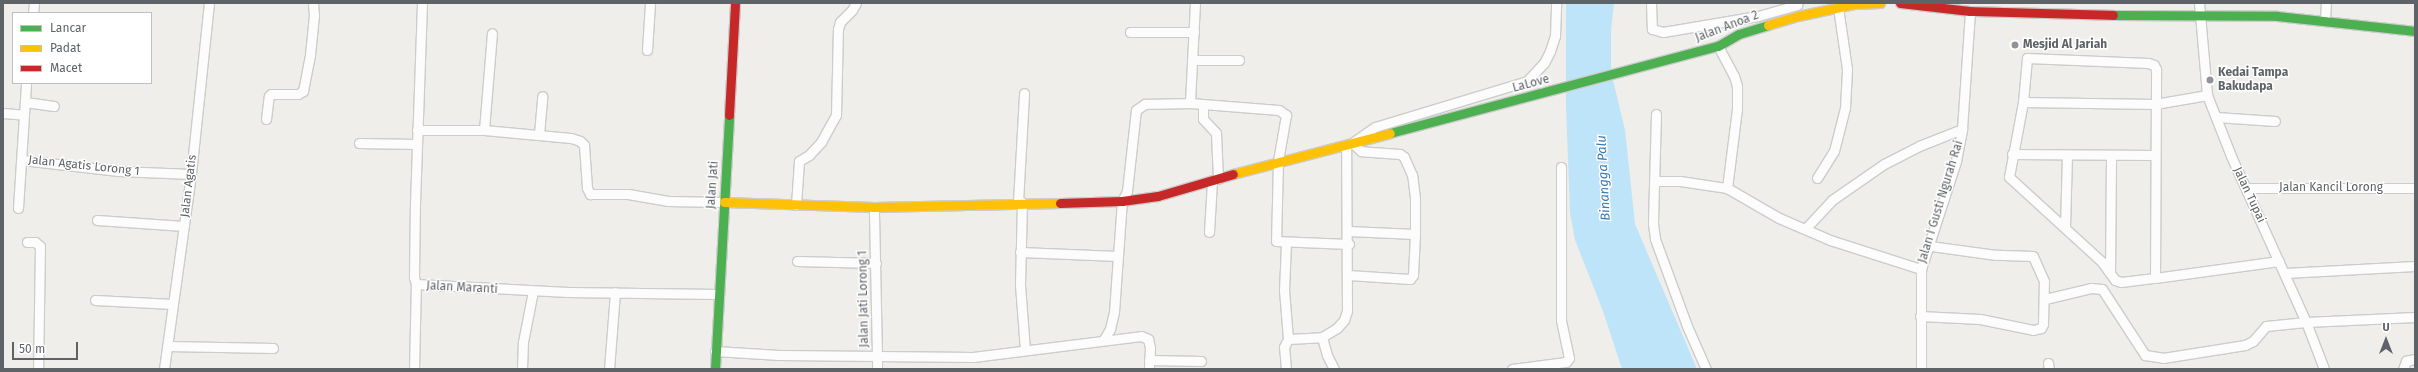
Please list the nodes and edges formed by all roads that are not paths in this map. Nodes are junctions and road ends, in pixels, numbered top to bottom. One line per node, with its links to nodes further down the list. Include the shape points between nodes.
1 (209, 3): 59 (street, Jalan Agatis)
2 (313, 3): 43 (street, via 310,55 303,91 298,94 269,96)
3 (422, 3): 46 (street, Jalan Maranti)
4 (650, 3): 25 (street)
5 (734, 3): 67 (street, Jalan Jati)
6 (856, 3): 69 (street, via 840,22 838,29 836,115 821,142 799,161)
7 (1195, 3): 22 (street)
8 (1556, 3): 51 (street, via 1555,36 1550,51 1544,63 1527,81 1375,127)
9 (1651, 3): 14 (street, via 1652,28 1663,32 1758,16)
10 (1880, 3): 15 (street, Jalan Anoa 2)
11 (1900, 3): 16 (street)
12 (2198, 3): 17 (street, Jalan Tupai)
13 (2326, 3): 19 (street)
14 (1796, 4): 18 (street)
15 (1838, 7): 18 (street, Jalan Anoa 2); 60 (street, via 1847,69 1845,108 1834,151)
16 (1970, 11): 17 (street); 45 (street, Jalan I Gusti Ngurah Rai)
17 (2199, 15): 19 (street); 31 (street, Jalan Tupai)
18 (1798, 16): 24 (street, Jalan Anoa 2, via 1739,34)
19 (2325, 20): 20 (street)
20 (2415, 31)
21 (1130, 32): 22 (street)
22 (1194, 32): 26 (street)
23 (492, 33): 47 (street)
24 (1718, 46): 28 (street, Jalan Anoa 2); 63 (street, via 1737,86 1737,109)
25 (648, 50)
26 (1192, 60): 27 (street); 35 (street)
27 (1239, 60)
28 (1653, 63): 51 (street, LaLove)
29 (26, 84): 33 (street, Jalan Agatis Lorong 1)
30 (1024, 93): 68 (street)
31 (2207, 95): 37 (street); 42 (street, Jalan Tupai)
32 (542, 96): 48 (street)
33 (25, 102): 38 (street); 41 (street, Jalan Agatis Lorong 1)
34 (2023, 102): 37 (street); 37 (street, via 2027,58 2152,64 2156,69); 52 (street)
35 (1190, 103): 36 (street); 66 (street, via 1145,104 1136,110 1127,191)
36 (1203, 104): 57 (street, via 1282,111 1286,117); 61 (street, via 1203,119 1216,133)
37 (2155, 104): 55 (street)
38 (54, 106)
39 (3, 113): 41 (street)
40 (1656, 114): 62 (street)
41 (24, 115): 56 (street, Jalan Agatis Lorong 1)
42 (2216, 117): 44 (street); 64 (street, Jalan Tupai)
43 (266, 119)
44 (2275, 121)
45 (1962, 128): 75 (street, via 1884,164 1832,200); 82 (street, Jalan I Gusti Ngurah Rai, via 1956,161)
46 (417, 130): 47 (street); 50 (street, Jalan Maranti)
47 (484, 130): 48 (street)
48 (539, 134): 67 (street, via 571,138 583,143 586,188 590,194 628,194 668,201)
49 (359, 143): 50 (street)
50 (417, 144): 94 (street, Jalan Maranti, via 414,277)
51 (1349, 144): 57 (street, LaLove); 76 (street); 78 (street, via 1361,152 1404,156 1412,175)
52 (2012, 154): 53 (street); 74 (street, via 2008,174 2010,180)
53 (2067, 155): 54 (street); 74 (street)
54 (2111, 155): 55 (street); 90 (street)
55 (2155, 155): 93 (street)
56 (22, 160): 59 (street, Jalan Agatis Lorong 1, via 118,171); 71 (street)
57 (1278, 161): 61 (street, LaLove); 80 (street, via 1275,238 1278,242)
58 (1561, 167): 124 (street, via 1561,320 1569,358 1566,362)
59 (191, 174): 73 (street, Jalan Agatis)
60 (1816, 178)
61 (1215, 180): 66 (street, LaLove, via 1158,196); 77 (street)
62 (1655, 181): 63 (street, via 1680,181); 125 (street, via 1655,239)
63 (1727, 188): 75 (street, via 1779,218)
64 (2247, 188): 65 (street, Jalan Kancil Lorong); 86 (street, Jalan Tupai)
65 (2415, 188)
66 (1122, 201): 68 (street, LaLove); 84 (street)
67 (724, 202): 69 (street); 97 (street, Jalan Jati)
68 (1020, 202): 70 (street, LaLove); 83 (street)
69 (796, 205): 70 (street)
70 (874, 207): 87 (street, Jalan Jati Lorong 1)
71 (18, 208)
72 (97, 220): 73 (street)
73 (184, 226): 100 (street, Jalan Agatis)
74 (2065, 227): 90 (street)
75 (1806, 228): 89 (street, via 1830,240)
76 (1348, 231): 78 (street); 81 (street)
77 (1209, 232)
78 (1415, 234): 92 (street, via 1413,275 1410,279)
79 (27, 242): 115 (street, via 35,242 40,246)
80 (1286, 243): 81 (street); 105 (street, via 1284,290)
81 (1349, 244): 92 (street)
82 (1930, 246): 89 (street, Jalan I Gusti Ngurah Rai); 98 (street, via 1996,256 2031,255 2044,281)
83 (1020, 252): 84 (street); 109 (street)
84 (1118, 256): 106 (street, via 1114,312)
85 (796, 261): 87 (street)
86 (2279, 261): 91 (street, Jalan Tupai); 93 (street)
87 (876, 263): 111 (street, Jalan Jati Lorong 1)
88 (2415, 266): 91 (street)
89 (1921, 269): 101 (street, Jalan I Gusti Ngurah Rai)
90 (2110, 273): 93 (street, via 2117,281)
91 (2285, 273): 103 (street, Jalan Tupai)
92 (1348, 275): 104 (street, via 1347,311 1344,320 1337,328)
93 (2155, 278)
94 (416, 284): 95 (street, Jalan Maranti); 117 (street)
95 (533, 291): 96 (street, Jalan Maranti); 118 (street, via 523,342)
96 (615, 292): 97 (street, Jalan Maranti); 119 (street)
97 (717, 294): 110 (street, Jalan Jati)
98 (2045, 299): 101 (street, via 2043,324 2038,330 1980,319); 103 (street, via 2091,288 2102,290 2145,355 2172,358 2245,345 2253,341 2266,326)
99 (94, 300): 100 (street)
100 (173, 304): 107 (street, Jalan Agatis)
101 (1920, 316): 126 (street, Jalan I Gusti Ngurah Rai)
102 (2415, 317): 103 (street)
103 (2306, 322): 127 (street, Jalan Tupai)
104 (1322, 337): 105 (street); 123 (street)
105 (1288, 339): 122 (street, via 1284,347)
106 (1104, 340): 109 (street); 114 (street, via 1145,337 1150,348)
107 (168, 346): 108 (street); 116 (street, Jalan Agatis)
108 (273, 348)
109 (1025, 350): 111 (street, via 973,357)
110 (715, 351): 111 (street, Jalan Jati Lorong 1, via 779,355); 120 (street, Jalan Jati)
111 (877, 356): 121 (street)
112 (2415, 359): 128 (street, via 2406,361)
113 (1201, 361): 114 (street)
114 (1149, 364)
115 (38, 369)
116 (164, 369)
117 (414, 369)
118 (522, 369)
119 (609, 369)
120 (715, 369)
121 (877, 369)
122 (1286, 369)
123 (1334, 369)
124 (1512, 369)
125 (1706, 369)
126 (1921, 369)
127 (2324, 369)
128 (2403, 369)

